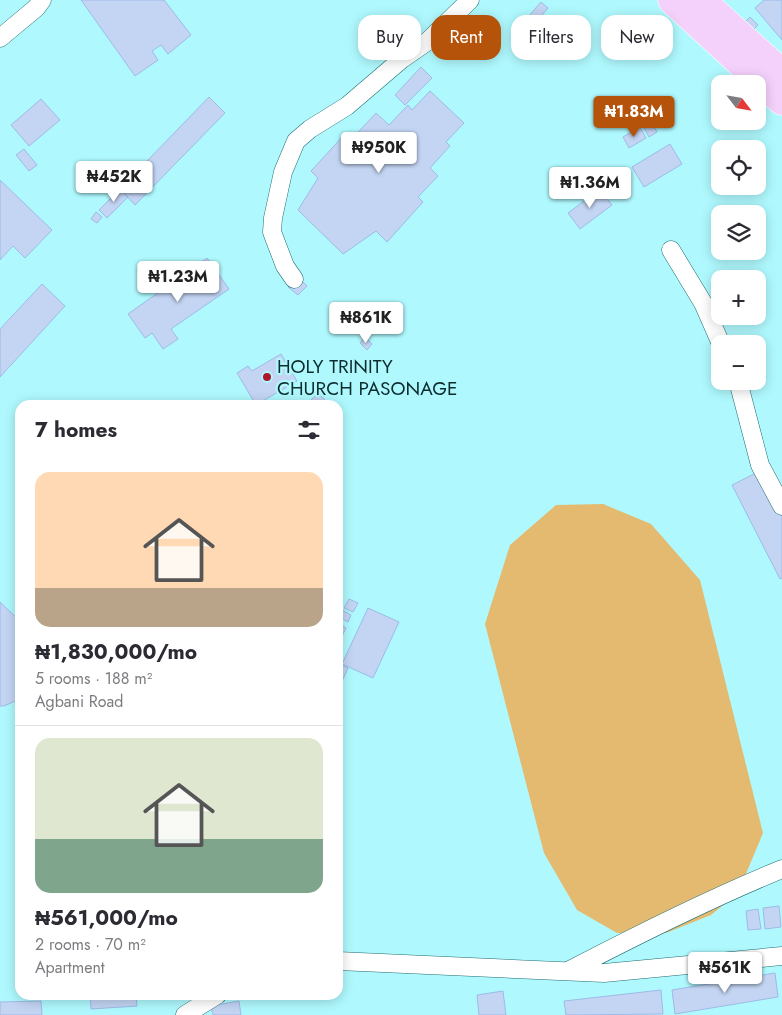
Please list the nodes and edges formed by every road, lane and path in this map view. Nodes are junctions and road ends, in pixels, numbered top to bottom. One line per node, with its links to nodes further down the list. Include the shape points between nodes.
1 (42, 0): 5 (street)
2 (470, 0): 9 (street, via 428,41 296,141 283,172 272,232 285,266)
3 (672, 0): 7 (main road)
4 (701, 0): 6 (main road)
5 (0, 38)
6 (782, 73)
7 (782, 100)
8 (671, 250): 10 (street, via 703,303)
9 (294, 279)
10 (717, 335)
11 (740, 390): 12 (street, via 760,465)
12 (782, 506)
13 (782, 869): 16 (street, via 649,929)
14 (782, 956): 16 (street, via 604,973)
15 (343, 961): 16 (street)
16 (568, 972)
17 (208, 1000): 18 (street)
18 (186, 1015)

